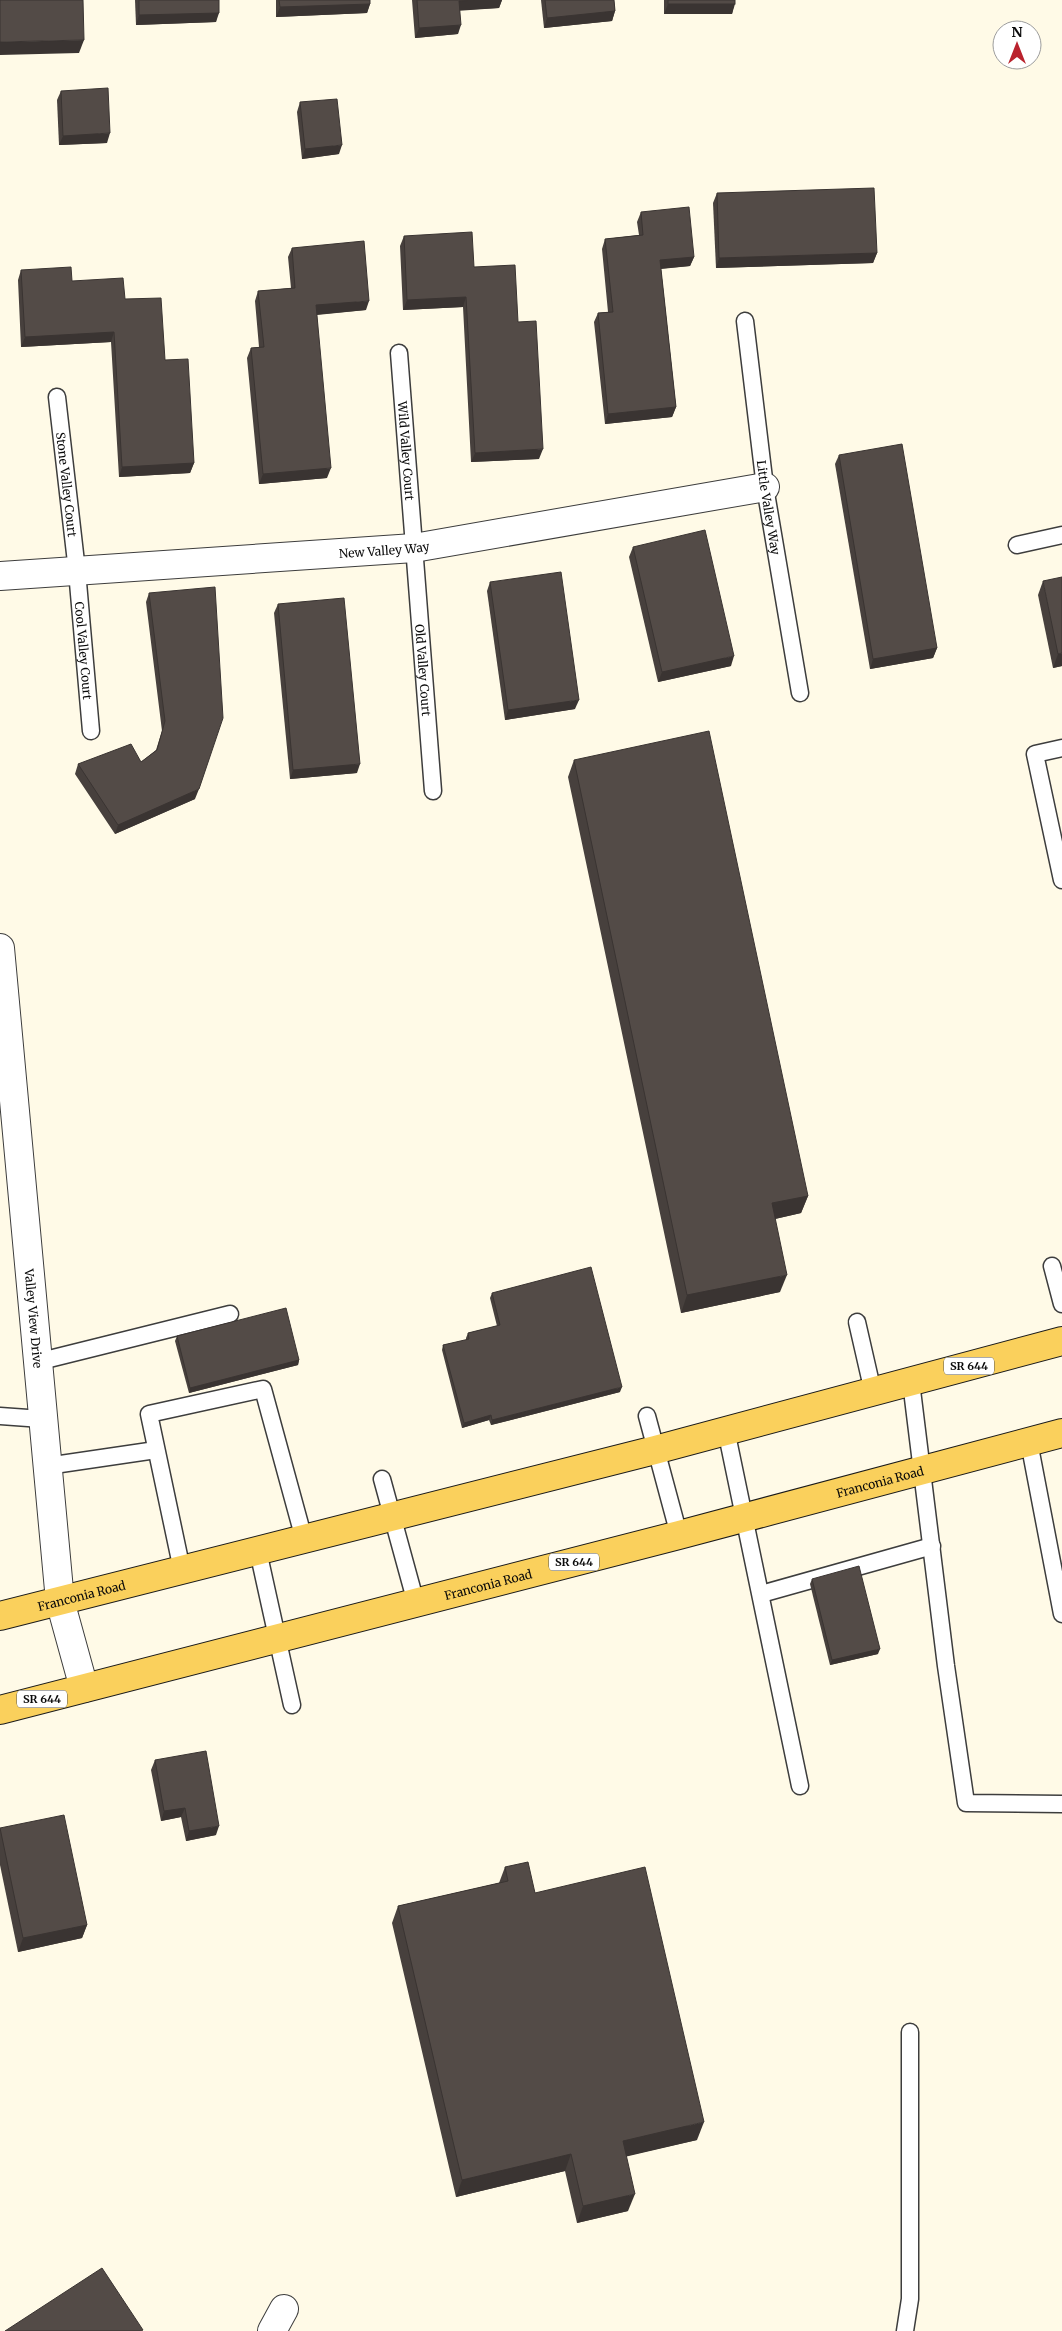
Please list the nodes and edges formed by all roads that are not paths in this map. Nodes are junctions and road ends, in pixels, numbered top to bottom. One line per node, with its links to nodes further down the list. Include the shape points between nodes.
1 (745, 320): 4 (lane, Little Valley Way)
2 (399, 353): 7 (lane, Wild Valley Court)
3 (57, 397): 8 (lane, Stone Valley Court)
4 (764, 487): 7 (street, New Valley Way); 10 (lane, Little Valley Way)
5 (1062, 535): 6 (lane)
6 (1017, 545)
7 (414, 548): 8 (street, New Valley Way); 13 (lane, Old Valley Court)
8 (77, 571): 9 (street, New Valley Way); 11 (lane, Cool Valley Court)
9 (0, 576)
10 (800, 693)
11 (91, 731)
12 (1062, 748): 14 (lane, via 1035,754)
13 (432, 791)
14 (1062, 880)
15 (0, 948): 21 (street, Valley View Drive)
16 (1052, 1266): 17 (lane)
17 (1062, 1304)
18 (230, 1314): 21 (lane)
19 (858, 1322): 23 (lane)
20 (1062, 1341): 22 (main road, Franconia Road / SR 644)
21 (37, 1362): 26 (street, Valley View Drive)
22 (911, 1382): 23 (main road, Franconia Road / SR 644); 33 (lane)
23 (873, 1392): 27 (main road, Franconia Road / SR 644)
24 (0, 1416): 26 (lane)
25 (647, 1416): 31 (lane)
26 (42, 1419): 32 (street, Valley View Drive)
27 (726, 1430): 31 (main road, Franconia Road / SR 644); 36 (lane)
28 (1062, 1434): 29 (main road, Franconia Road / SR 644)
29 (1030, 1442): 33 (main road, Franconia Road / SR 644); 45 (lane)
30 (156, 1450): 32 (lane); 38 (lane, via 148,1414 263,1389); 41 (lane)
31 (655, 1450): 35 (main road, Franconia Road / SR 644); 37 (lane)
32 (47, 1466): 43 (street, Valley View Drive)
33 (923, 1471): 36 (main road, Franconia Road / SR 644); 39 (lane)
34 (382, 1479): 35 (lane)
35 (392, 1516): 38 (main road, Franconia Road / SR 644); 44 (lane)
36 (745, 1518): 37 (main road, Franconia Road / SR 644); 42 (lane)
37 (679, 1535): 44 (main road, Franconia Road / SR 644)
38 (304, 1539): 40 (main road, Franconia Road / SR 644)
39 (932, 1546): 42 (lane); 52 (lane, via 966,1803)
40 (258, 1551): 41 (main road, Franconia Road / SR 644); 47 (lane)
41 (182, 1570): 43 (main road, Franconia Road / SR 644)
42 (761, 1594): 51 (lane)
43 (60, 1600): 46 (main road, Franconia Road / SR 644); 48 (street, Valley View Drive)
44 (416, 1603): 47 (main road, Franconia Road / SR 644)
45 (1062, 1614)
46 (0, 1616)
47 (278, 1639): 48 (main road, Franconia Road / SR 644); 49 (lane)
48 (84, 1688): 50 (main road, Franconia Road / SR 644)
49 (292, 1705)
50 (0, 1710)
51 (800, 1786)
52 (1062, 1804)
53 (910, 2032): 54 (lane, via 910,2299)
54 (905, 2331)

